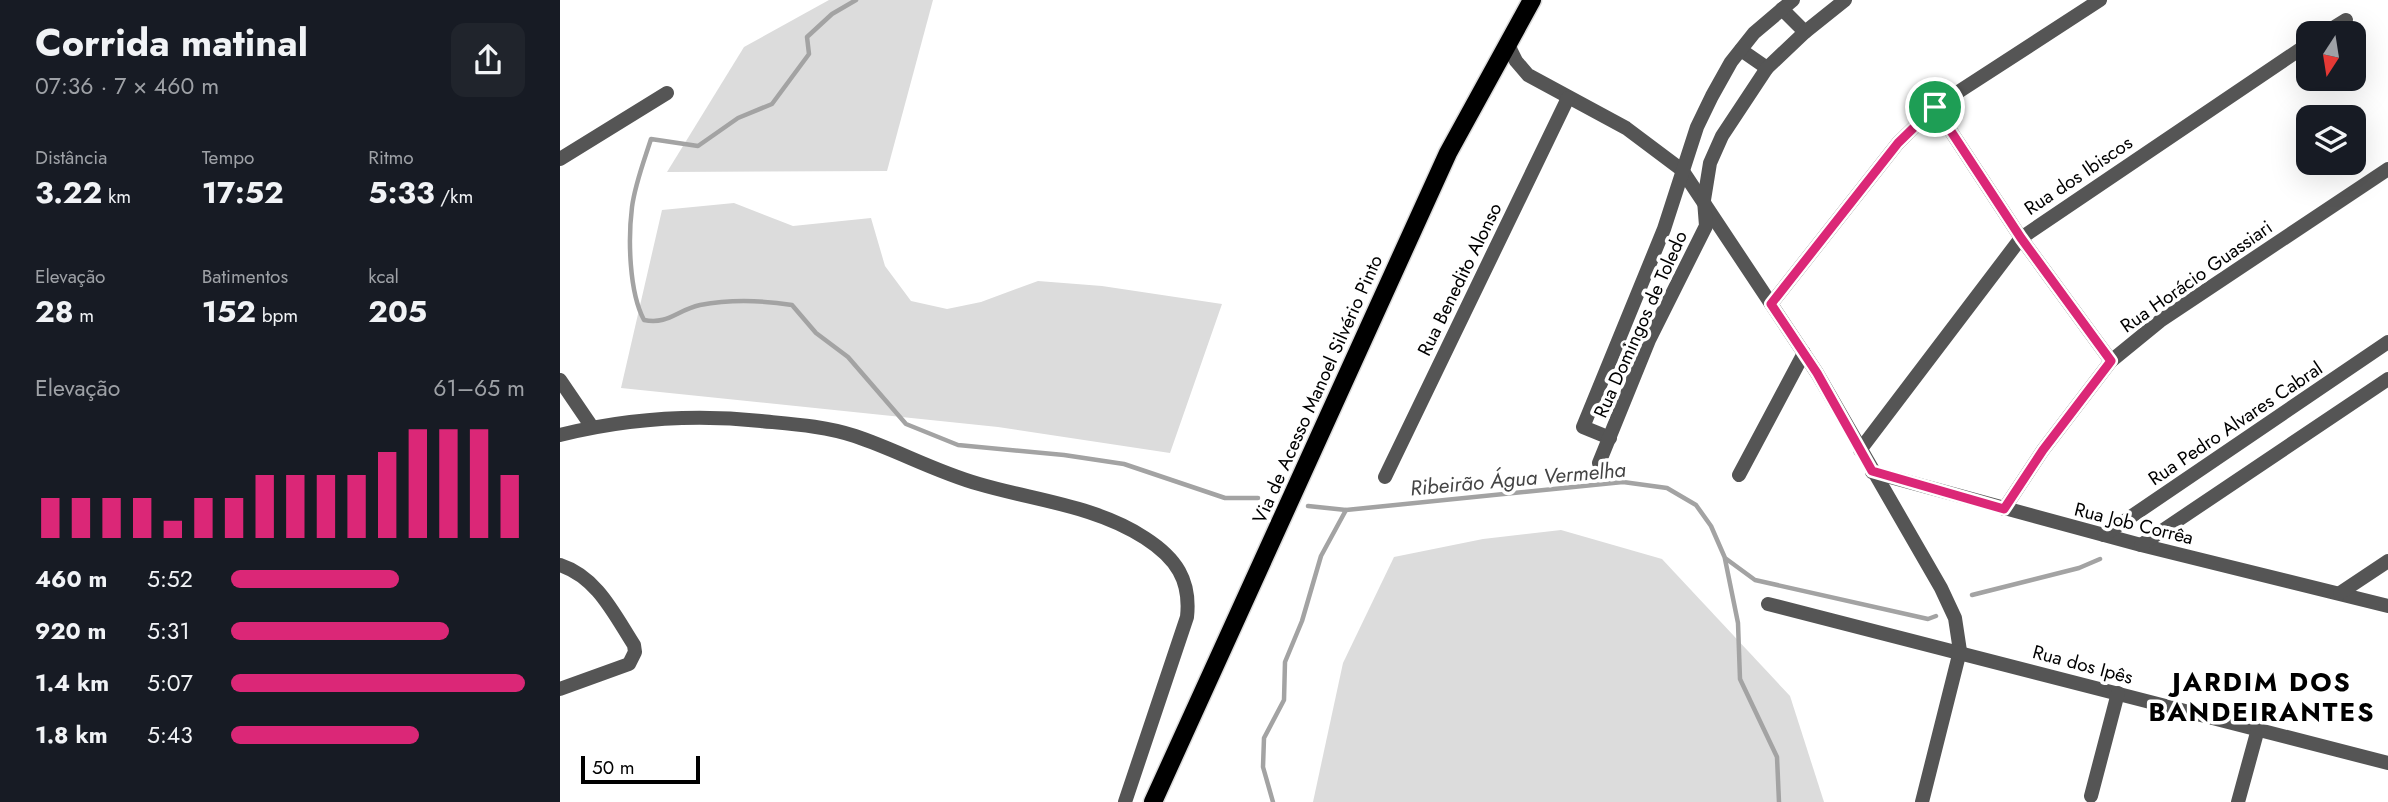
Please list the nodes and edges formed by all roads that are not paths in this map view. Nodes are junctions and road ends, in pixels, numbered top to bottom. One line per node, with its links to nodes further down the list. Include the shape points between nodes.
1 (1532, 0): 6 (main road, Via de Acesso Manoel Silvério Pinto)
2 (1845, 0): 5 (street, Rua Domingos de Toledo)
3 (2099, 0): 12 (street)
4 (1788, 5): 5 (street); 7 (street)
5 (1804, 32): 9 (street, Rua Domingos de Toledo)
6 (1507, 43): 11 (street, via 1528,75); 47 (main road, Via de Acesso Manoel Silvério Pinto, via 1448,153)
7 (1741, 50): 9 (street); 15 (street, via 1706,107)
8 (2296, 52): 17 (street, Rua dos Ibiscos)
9 (1767, 68): 16 (street, Rua Domingos de Toledo, via 1722,136 1710,163)
10 (667, 93): 13 (street)
11 (1568, 99): 15 (street, via 1626,128); 31 (street, Rua Benedito Alonso)
12 (1935, 107): 17 (street); 18 (street, via 1898,143)
13 (560, 159)
14 (2388, 169): 21 (street, Rua Horácio Guassiari, via 2160,321)
15 (1682, 170): 16 (street); 26 (street, via 1664,229 1583,427)
16 (1704, 200): 18 (street); 26 (street, Rua Domingos de Toledo, via 1706,226 1650,340)
17 (2021, 238): 21 (street); 27 (street, Rua dos Ibiscos)
18 (1771, 304): 20 (street)
19 (2388, 342): 33 (street, Rua Pedro Alvares Cabral)
20 (1804, 353): 27 (street); 30 (street)
21 (2111, 361): 32 (street, Rua Horácio Guassiari)
22 (2388, 379): 34 (street)
23 (562, 387): 24 (street)
24 (592, 426): 25 (street); 46 (street, via 704,419 759,420 836,430 977,484 1107,519 1146,539 1179,570 1189,599 1187,617)
25 (560, 435)
26 (1609, 439): 28 (street, Rua Domingos de Toledo)
27 (1860, 450): 29 (street)
28 (1599, 463)
29 (1872, 471): 32 (street, Rua Job Corrêa); 40 (street, via 1941,588 1955,618)
30 (1739, 475)
31 (1385, 477)
32 (2004, 509): 33 (street, Rua Job Corrêa)
33 (2104, 535): 34 (street, Rua Job Corrêa)
34 (2141, 545): 37 (street, Rua Job Corrêa)
35 (2388, 561): 37 (street)
36 (560, 565): 41 (street, via 586,578 634,645 632,661 622,667)
37 (2340, 593): 39 (street, Rua Job Corrêa)
38 (1768, 604): 40 (street, Rua dos Ipês)
39 (2388, 606)
40 (1960, 651): 42 (street, Rua dos Ipês); 48 (street)
41 (560, 689)
42 (2118, 692): 43 (street, Rua dos Ipês); 45 (street)
43 (2258, 729): 44 (street, Rua dos Ipês); 49 (street)
44 (2388, 763)
45 (2091, 796)
46 (1125, 802)
47 (1153, 802)
48 (1922, 802)
49 (2238, 802)

